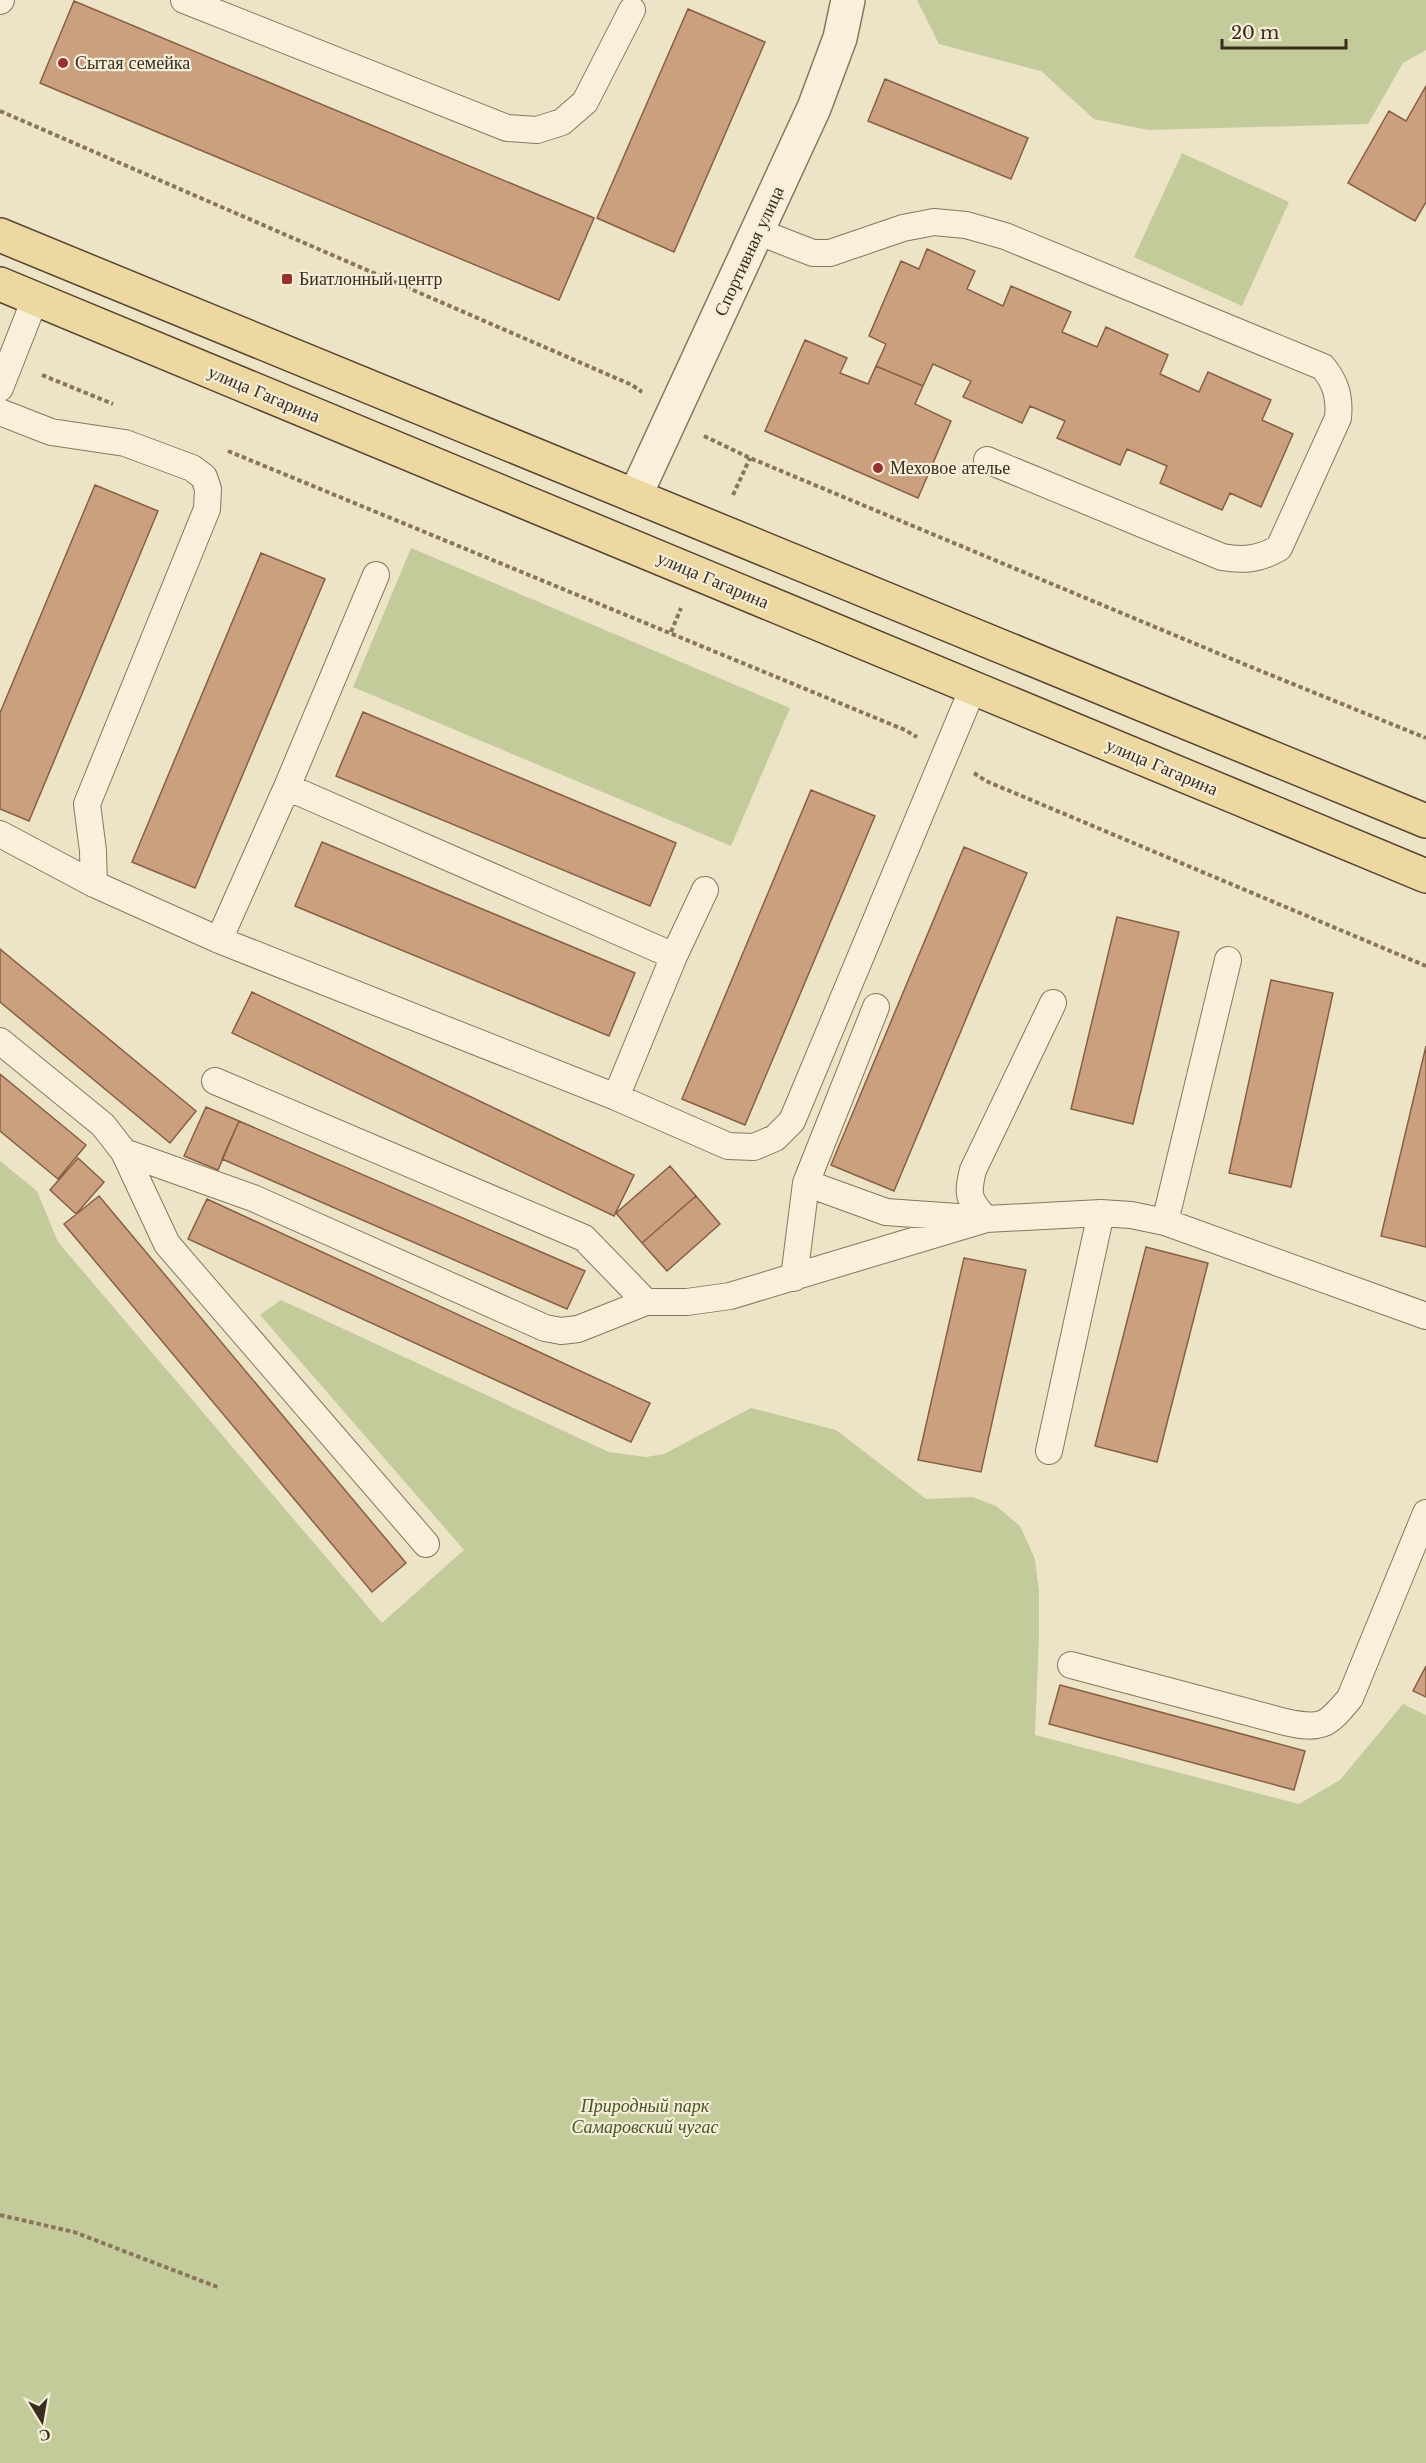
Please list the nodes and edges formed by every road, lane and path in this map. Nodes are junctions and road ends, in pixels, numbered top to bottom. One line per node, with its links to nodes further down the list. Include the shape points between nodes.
1 (184, 0): 3 (lane, via 507,128 537,130 562,122 585,102)
2 (848, 0): 5 (street, Спортивная улица, via 840,38 814,108)
3 (632, 10)
4 (0, 111): 11 (path)
5 (759, 232): 17 (lane, via 813,253 830,253 903,228 934,222 966,225 1005,236 1323,367 1334,380 1340,400 1338,418 1280,548 1263,557 1222,557); 18 (street, Спортивная улица)
6 (0, 235): 7 (main road)
7 (53, 256): 9 (main road); 18 (main road)
8 (0, 284): 9 (main road, улица Гагарина)
9 (35, 299): 10 (lane); 19 (main road, улица Гагарина)
10 (11, 362): 12 (lane); 13 (path)
11 (633, 385)
12 (0, 388)
13 (121, 407)
14 (0, 412): 29 (lane, via 51,432 125,443 192,468 204,477 208,489 207,509 87,804)
15 (220, 448): 24 (path, via 905,730)
16 (750, 458): 23 (path)
17 (987, 460)
18 (635, 496): 19 (main road); 21 (main road)
19 (616, 540): 22 (main road, улица Гагарина)
20 (376, 575): 25 (lane)
21 (992, 642): 22 (main road); 26 (main road)
22 (974, 688): 24 (lane); 28 (main road, улица Гагарина)
23 (1426, 738)
24 (945, 755): 34 (path, via 986,781); 39 (lane, via 792,1121 775,1138 754,1147 728,1146)
25 (286, 787): 31 (lane); 32 (lane)
26 (1426, 821)
27 (0, 834): 29 (lane)
28 (1426, 876)
29 (94, 884): 31 (lane)
30 (705, 890): 32 (lane)
31 (219, 940): 39 (lane)
32 (674, 956): 39 (lane)
33 (1228, 960): 44 (lane)
34 (1426, 966)
35 (1053, 1003): 43 (lane, via 973,1170 968,1190 972,1204)
36 (876, 1007): 41 (lane)
37 (0, 1041): 40 (lane, via 103,1125)
38 (215, 1081): 46 (lane, via 584,1238)
39 (616, 1097)
40 (124, 1152): 46 (lane, via 253,1198 545,1328 578,1329); 50 (lane, via 166,1244)
41 (806, 1183): 43 (lane, via 886,1212); 45 (lane)
42 (1101, 1213): 43 (lane); 44 (lane); 48 (lane)
43 (986, 1219): 45 (lane)
44 (1165, 1222): 47 (lane)
45 (794, 1278): 46 (lane, via 730,1296)
46 (646, 1302)
47 (1426, 1316)
48 (1049, 1451)
49 (1426, 1513): 51 (lane, via 1350,1698 1331,1721 1309,1727 1285,1722)
50 (426, 1544)
51 (1071, 1665)
52 (0, 2216): 53 (path, via 74,2232)
53 (220, 2288)

